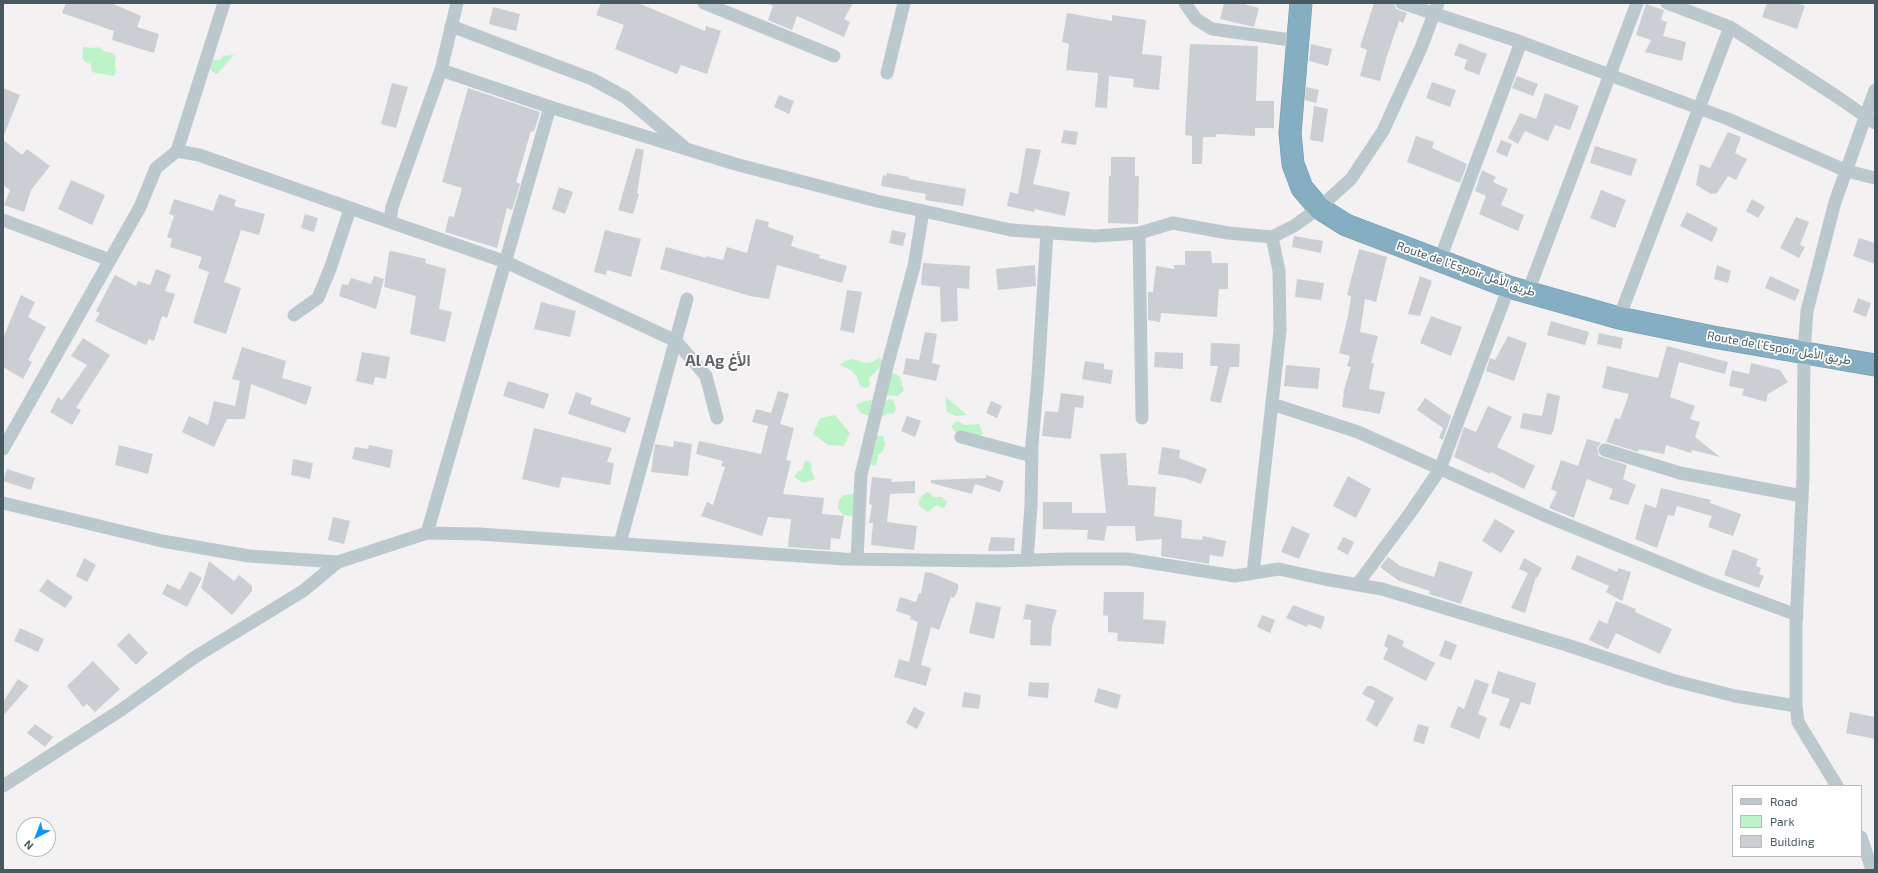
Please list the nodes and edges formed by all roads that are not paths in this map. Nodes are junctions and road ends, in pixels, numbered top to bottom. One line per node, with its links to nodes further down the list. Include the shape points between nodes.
1 (224, 3): 24 (street)
2 (457, 3): 11 (street)
3 (704, 3): 15 (street)
4 (904, 3): 17 (street)
5 (1185, 3): 13 (street, via 1196,19 1212,29)
6 (1301, 3): 13 (highway, Route de l’Espoir طريق الأمل)
7 (1402, 3): 10 (street)
8 (1637, 3): 18 (street)
9 (1667, 3): 12 (street)
10 (1436, 9): 14 (street); 27 (street, via 1383,131 1351,179)
11 (451, 26): 16 (street); 23 (street, via 592,79 625,97)
12 (1730, 28): 21 (street); 22 (street)
13 (1298, 41): 27 (highway, Route de l’Espoir طريق الأمل, via 1290,133 1293,164 1302,188)
14 (1521, 42): 18 (street); 37 (street)
15 (834, 56)
16 (441, 70): 20 (street); 31 (street, via 392,207)
17 (887, 73)
18 (1610, 75): 21 (street); 38 (street)
19 (1875, 90): 22 (street)
20 (550, 107): 23 (street); 36 (street)
21 (1699, 108): 25 (street); 41 (street)
22 (1871, 119): 25 (street)
23 (687, 149): 29 (street, via 735,164)
24 (177, 150): 28 (street, via 199,155); 35 (street, via 156,168 140,207)
25 (1847, 171): 26 (street); 43 (street, via 1835,202 1807,311)
26 (1875, 178)
27 (1319, 208): 34 (street); 37 (highway, Route de l’Espoir طريق الأمل, via 1346,226)
28 (350, 209): 31 (street); 40 (street, via 318,298)
29 (923, 211): 32 (street, via 1011,230); 57 (street, via 914,266 861,474)
30 (3, 220): 35 (street)
31 (390, 222): 36 (street)
32 (1047, 232): 33 (street, via 1095,236); 51 (street)
33 (1139, 233): 34 (street, via 1173,223); 47 (street)
34 (1272, 238): 45 (street, via 1278,271 1280,330)
35 (110, 260): 49 (street)
36 (506, 262): 42 (street); 55 (street)
37 (1439, 262): 38 (highway, Route de l’Espoir طريق الأمل)
38 (1518, 290): 41 (highway, Route de l’Espoir طريق الأمل); 52 (street)
39 (687, 300): 42 (street)
40 (294, 315)
41 (1620, 318): 43 (highway, Route de l’Espoir طريق الأمل)
42 (676, 341): 46 (street, via 706,376); 56 (street)
43 (1804, 352): 44 (highway, Route de l’Espoir طريق الأمل); 53 (street)
44 (1875, 365)
45 (1272, 404): 52 (street, via 1358,432); 60 (street)
46 (717, 418)
47 (1142, 418)
48 (961, 437): 51 (street)
49 (3, 449)
50 (1605, 450): 53 (street, via 1680,473)
51 (1032, 456): 58 (street)
52 (1440, 469): 61 (street); 62 (street, via 1710,583)
53 (1802, 496): 62 (street)
54 (3, 503): 59 (street, via 169,542 249,556)
55 (427, 533): 56 (street); 59 (street)
56 (620, 543): 57 (street)
57 (857, 559): 58 (street)
58 (1027, 560): 60 (street, via 1127,560 1235,576)
59 (338, 562): 65 (street, via 303,590 195,657 121,710)
60 (1253, 573): 61 (street, via 1279,569)
61 (1357, 585): 63 (street, via 1382,589 1672,680 1735,696)
62 (1797, 615): 63 (street)
63 (1796, 706): 64 (street, via 1798,722)
64 (1836, 785)
65 (3, 786)
66 (1862, 839): 67 (street)
67 (1872, 870)

